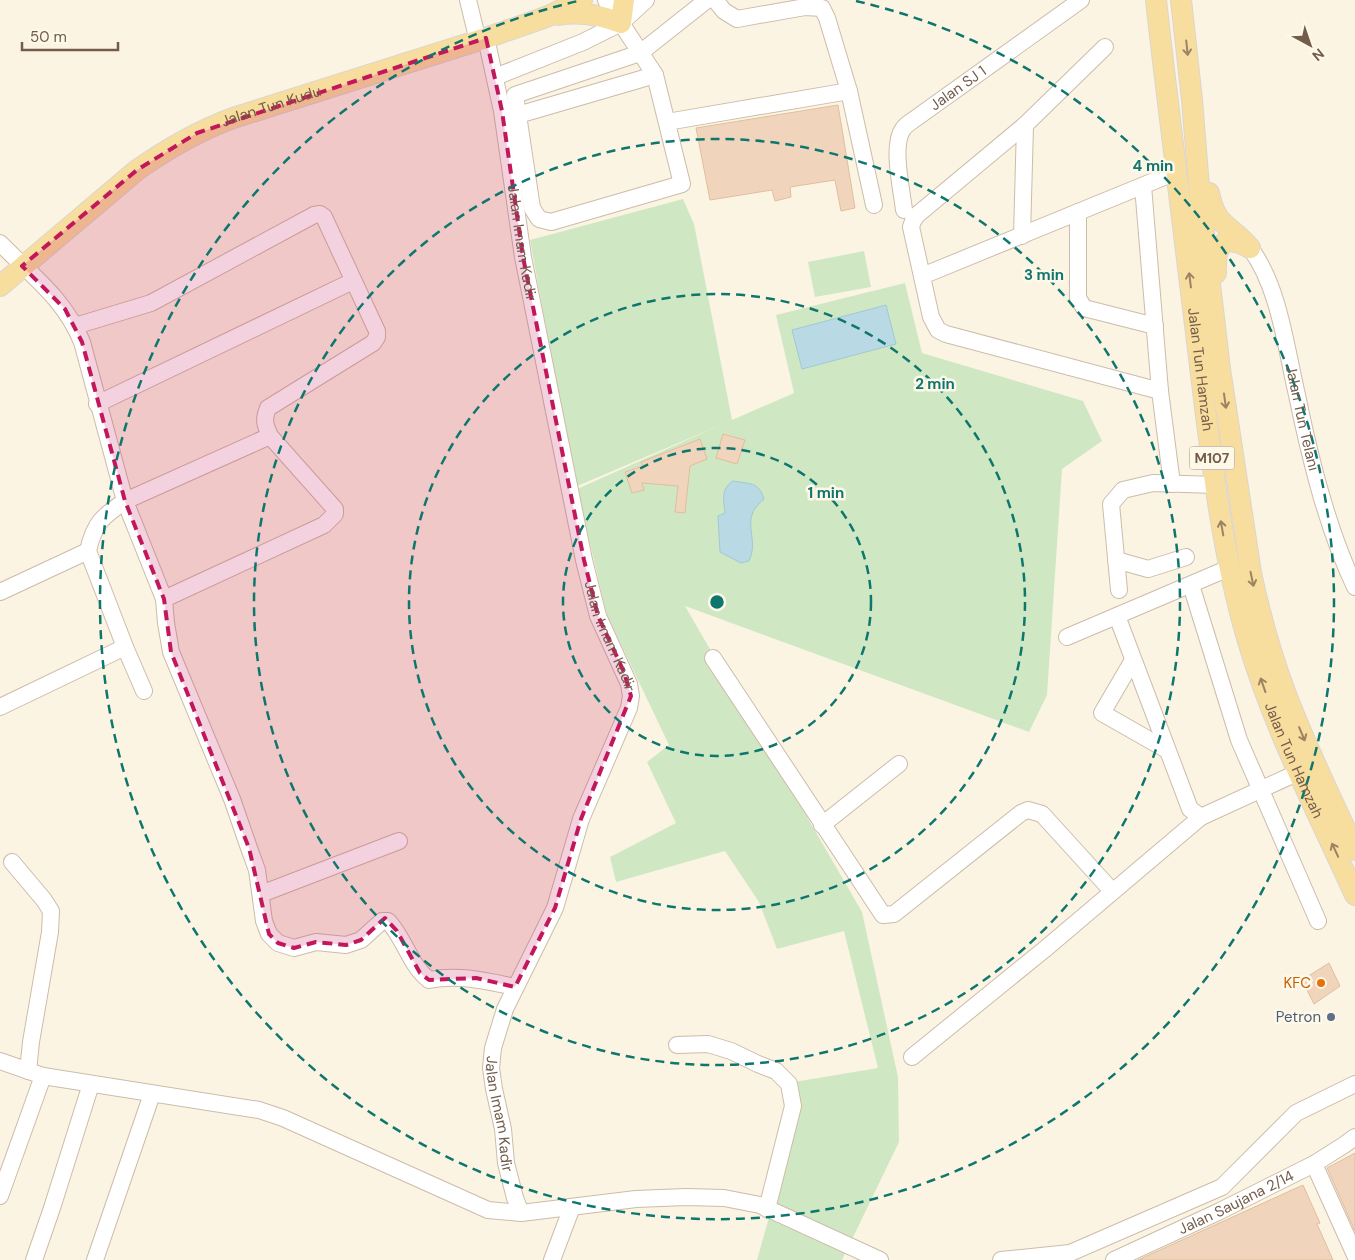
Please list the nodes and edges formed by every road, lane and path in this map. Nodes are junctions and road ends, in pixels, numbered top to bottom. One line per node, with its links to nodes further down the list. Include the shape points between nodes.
1 (468, 0): 13 (street, Jalan Imam Kadir)
2 (582, 0): 11 (main road, Jalan Tun Kudu)
3 (606, 0): 12 (street)
4 (624, 0): 12 (main road)
5 (646, 0): 12 (street)
6 (708, 0): 15 (street)
7 (715, 0): 18 (street, via 737,19 805,6 822,8)
8 (1081, 0): 26 (street, Jalan SJ 1, via 903,129 898,139 898,152)
9 (1156, 0): 23 (main road, Jalan Tun Hamzah / M107)
10 (1181, 0): 19 (main road, Jalan Tun Hamzah / M107, one-way to 19)
11 (546, 17): 12 (main road, via 582,14 602,16); 13 (main road, Jalan Tun Kudu)
12 (621, 23): 15 (street); 17 (street, via 584,42)
13 (482, 39): 17 (street, Jalan Imam Kadir); 31 (main road, Jalan Tun Kudu, via 233,118 197,133 136,170)
14 (1105, 47): 22 (street)
15 (640, 53): 16 (street); 20 (street, via 515,96)
16 (655, 75): 20 (street); 21 (street)
17 (495, 77): 73 (street, Jalan Imam Kadir, via 523,257 584,560 598,616 629,684 631,696 581,819 556,908)
18 (849, 91): 21 (street); 25 (street)
19 (1192, 100): 30 (main road, via 1212,207 1216,217); 37 (main road, Jalan Tun Hamzah / M107)
20 (518, 114): 21 (street, via 532,208 539,219 551,222 682,184)
21 (667, 122)
22 (1025, 125): 28 (street); 32 (street, via 912,221)
23 (1176, 172): 24 (street); 42 (main road, Jalan Tun Hamzah / M107, one-way to 23)
24 (1143, 186): 27 (street); 36 (street)
25 (874, 205)
26 (904, 210)
27 (1078, 212): 28 (street); 36 (street, via 1080,303 1084,308)
28 (1022, 236): 32 (street)
29 (0, 244): 31 (street)
30 (1250, 248): 37 (main road, via 1238,241 1222,245 1217,251); 49 (street, Jalan Tun Telani, via 1267,274 1326,511)
31 (22, 266): 34 (main road, Jalan Tun Kudu); 35 (street, via 53,295)
32 (922, 276): 38 (street, via 931,317 938,330 946,334)
33 (354, 281): 35 (street, via 320,214 151,303); 39 (street); 40 (street, via 377,337 373,343 268,408 264,418)
34 (0, 286)
35 (75, 326): 39 (street)
36 (1155, 326): 38 (street)
37 (1220, 369): 67 (main road, Jalan Tun Hamzah / M107, one-way to 67, via 1258,603 1286,695)
38 (1160, 390): 41 (street)
39 (98, 404): 43 (street)
40 (270, 436): 43 (street); 52 (street, via 335,509 335,514 324,524)
41 (1172, 484): 42 (street); 46 (street, via 1153,483 1123,490 1111,504)
42 (1216, 485): 47 (main road, Jalan Tun Hamzah / M107, one-way to 42)
43 (125, 501): 44 (street, via 100,521 91,534); 52 (street)
44 (88, 551): 51 (street); 55 (street)
45 (1186, 557): 46 (street, via 1148,569)
46 (1116, 560): 50 (street)
47 (1229, 568): 48 (street); 62 (main road, Jalan Tun Hamzah / M107, one-way to 47, via 1271,710 1247,638)
48 (1191, 585): 53 (street); 63 (street, via 1239,740)
49 (1355, 587)
50 (1119, 590)
51 (0, 592)
52 (164, 599): 70 (street, via 171,652 232,799 257,870)
53 (1117, 616): 54 (street); 57 (street)
54 (1067, 638)
55 (125, 647): 58 (street); 59 (street)
56 (713, 658): 65 (street)
57 (1133, 660): 60 (street); 60 (street, via 1102,713)
58 (144, 692)
59 (0, 707)
60 (1167, 750): 64 (street, via 1190,809)
61 (899, 764): 65 (street)
62 (1299, 772): 63 (street); 71 (main road, Jalan Tun Hamzah / M107, one-way to 62)
63 (1261, 790): 64 (street); 72 (street)
64 (1201, 817): 69 (street)
65 (822, 825): 69 (street, via 884,916 894,914 1028,810 1042,814)
66 (398, 841): 70 (street)
67 (1355, 850)
68 (12, 862): 77 (street, via 51,911 31,1042)
69 (1112, 891): 75 (street)
70 (261, 894): 73 (street, via 264,921 278,943 294,948 316,942 346,944 361,940 382,921 388,921 420,973 429,980 476,978)
71 (1355, 895)
72 (1318, 921)
73 (515, 987): 86 (street, Jalan Imam Kadir, via 498,1029 491,1068 506,1163)
74 (677, 1045): 85 (street, via 708,1044 730,1051 776,1071 789,1084 793,1106)
75 (912, 1057)
76 (0, 1061): 77 (street)
77 (36, 1073): 78 (street); 83 (street)
78 (91, 1084): 80 (street); 90 (street)
79 (1355, 1084): 88 (street, via 1296,1113 1222,1187 1070,1253)
80 (152, 1094): 86 (street, via 259,1110 480,1207); 91 (street)
81 (1355, 1136): 82 (street, Jalan Saujana 2/14)
82 (1314, 1164): 87 (street); 89 (street, Jalan Saujana 2/14)
83 (0, 1196)
84 (572, 1207): 85 (street, via 686,1197 724,1198); 86 (street); 92 (street)
85 (766, 1209): 93 (street)
86 (521, 1213)
87 (1355, 1255)
88 (1022, 1259): 94 (street)
89 (1119, 1259)
90 (34, 1260)
91 (95, 1260)
92 (552, 1260)
93 (880, 1260)
94 (1001, 1260)

